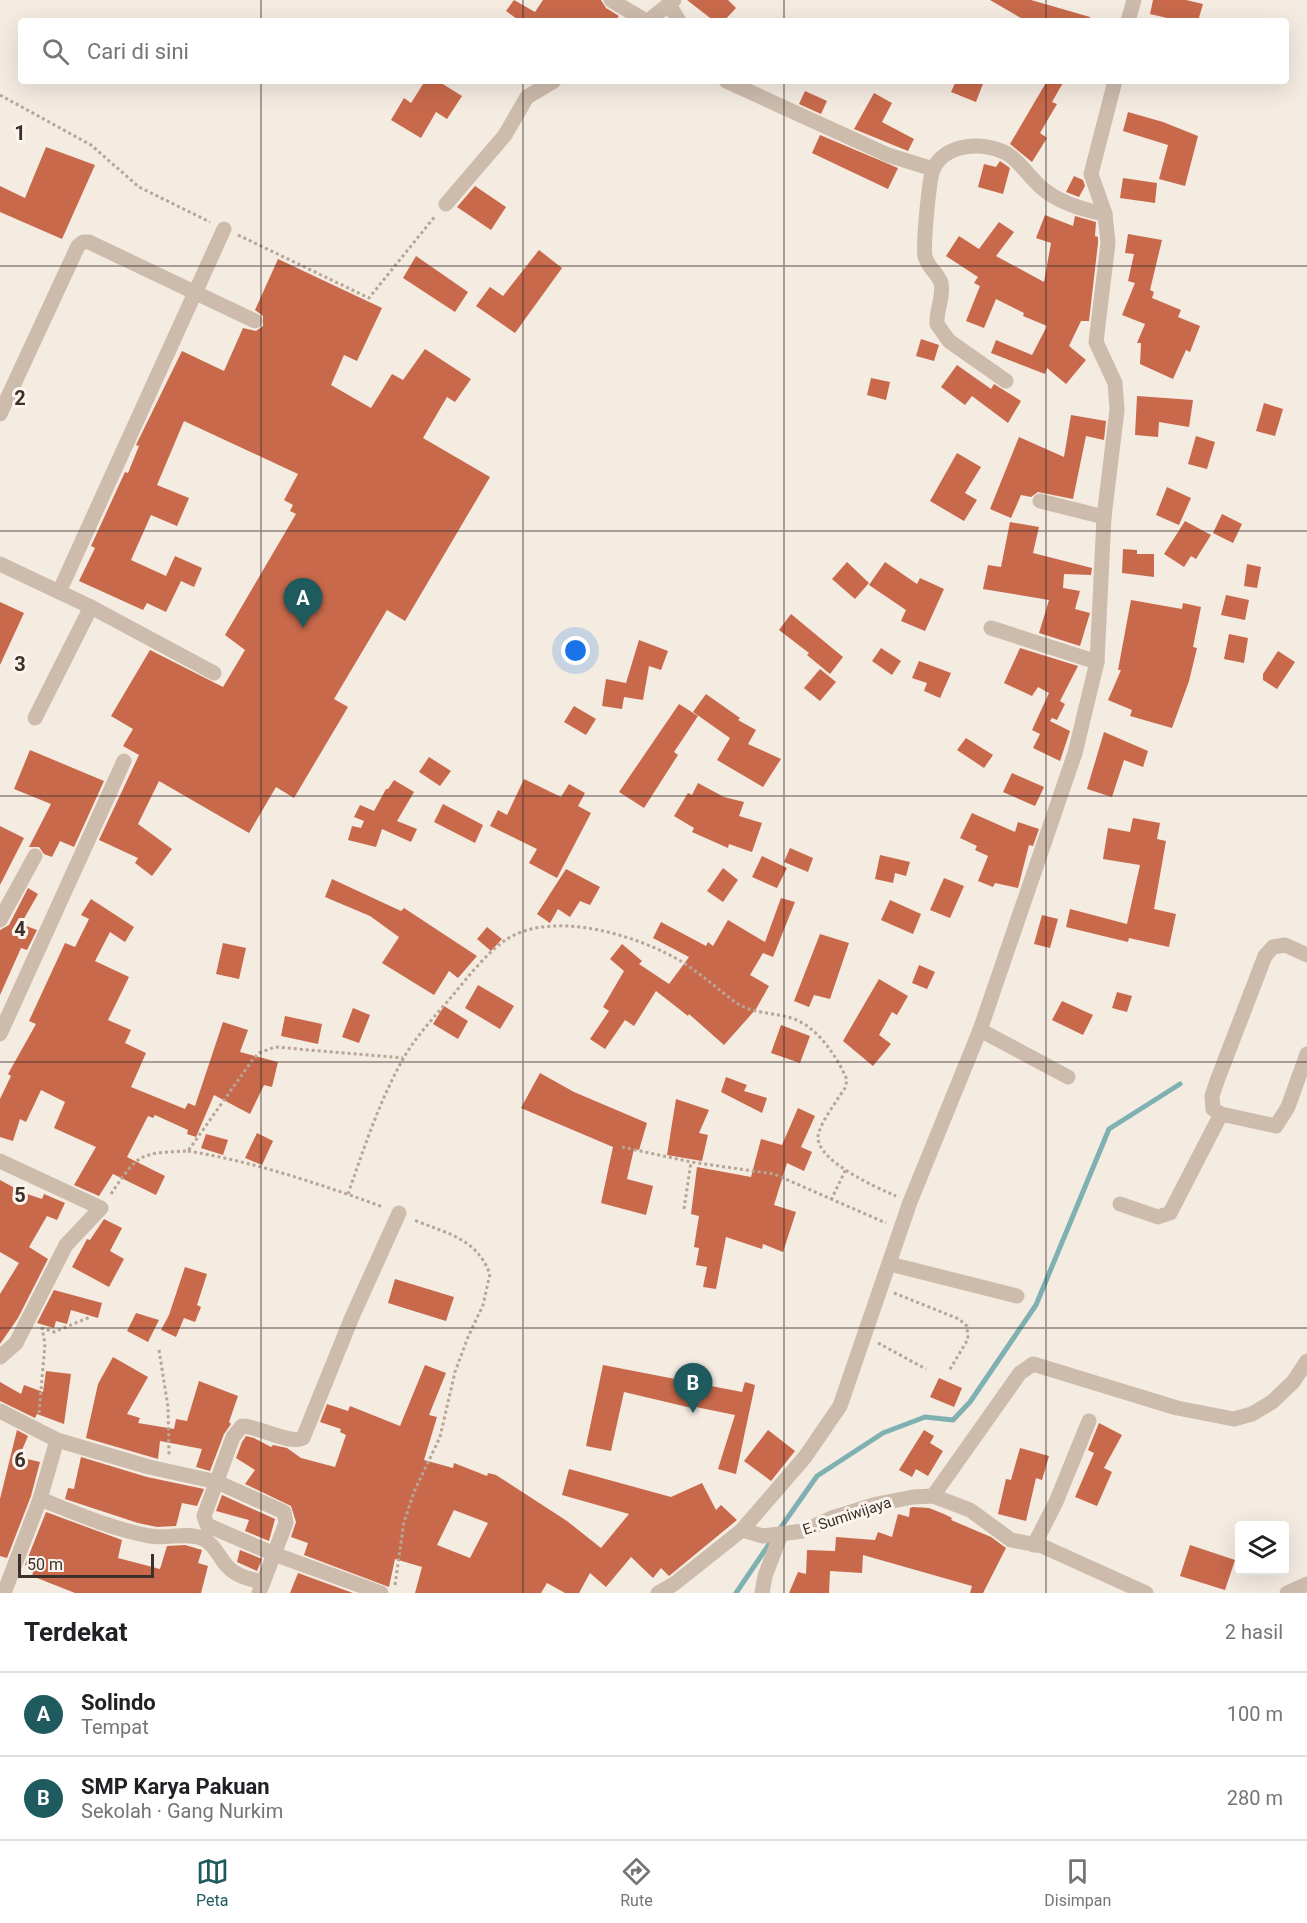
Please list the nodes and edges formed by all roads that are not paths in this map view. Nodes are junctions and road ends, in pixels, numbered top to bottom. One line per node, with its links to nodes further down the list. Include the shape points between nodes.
1 (611, 0): 4 (street)
2 (1134, 0): 7 (street)
3 (672, 3): 5 (street); 6 (street)
4 (642, 18)
5 (651, 18)
6 (678, 18)
7 (1129, 18)
8 (549, 84): 12 (street, via 527,97 505,135)
9 (733, 84): 11 (street, via 888,155)
10 (1113, 84): 13 (street, via 1091,174)
11 (933, 169): 13 (street, via 960,148 994,148 1013,158 1048,192 1081,208); 17 (street, via 924,247 926,262 941,283 937,324 949,341)
12 (446, 204)
13 (1105, 214): 20 (street, via 1108,243 1096,342 1115,383 1117,402)
14 (224, 229): 15 (street)
15 (197, 292): 16 (street); 18 (street, via 89,242 80,243); 22 (street)
16 (255, 321)
17 (1006, 381)
18 (0, 414)
19 (1040, 501): 20 (street)
20 (1104, 517): 25 (street)
21 (0, 564): 22 (street)
22 (59, 592): 23 (street)
23 (91, 607): 26 (street); 27 (street)
24 (992, 628): 25 (street)
25 (1097, 662): 32 (street, via 1075,753)
26 (214, 673)
27 (35, 718)
28 (124, 761): 33 (street)
29 (35, 856): 30 (street)
30 (0, 920)
31 (1307, 955): 36 (street, via 1285,945 1273,947 1265,956 1212,1096 1212,1109)
32 (980, 1030): 35 (street); 40 (street, via 910,1202)
33 (0, 1034)
34 (1307, 1054): 36 (street, via 1288,1107 1276,1126)
35 (1068, 1077)
36 (1221, 1114): 38 (street, via 1170,1213 1158,1217)
37 (0, 1161): 42 (street, via 101,1208 66,1245 41,1290 35,1325)
38 (1120, 1204)
39 (399, 1213): 47 (street, via 303,1438 293,1441 242,1426 233,1437)
40 (890, 1264): 41 (street); 50 (street, via 848,1388 830,1423 806,1457)
41 (1017, 1296)
42 (0, 1357)
43 (1307, 1361): 48 (street, via 1272,1402 1234,1419 1177,1408 1033,1364 1020,1373)
44 (0, 1412): 46 (street)
45 (1089, 1420): 52 (street)
46 (57, 1440): 47 (street); 49 (street)
47 (217, 1482): 53 (street, via 205,1512 207,1525); 53 (street, via 284,1512 286,1524)
48 (933, 1496): 51 (street, E. Sumiwijaya, via 877,1504 803,1532); 52 (street, E. Sumiwijaya, via 970,1510 1011,1540)
49 (40, 1499): 56 (street, via 114,1528 151,1536 202,1538 228,1568); 57 (street)
50 (742, 1530): 51 (street, E. Sumiwijaya); 59 (street)
51 (774, 1535): 60 (street)
52 (1035, 1545): 55 (street, E. Sumiwijaya)
53 (273, 1554): 56 (street); 58 (street)
54 (1306, 1581): 62 (street)
55 (1115, 1586): 61 (street, E. Sumiwijaya)
56 (261, 1588)
57 (4, 1593)
58 (381, 1593)
59 (658, 1593)
60 (762, 1593)
61 (1146, 1593)
62 (1287, 1593)

